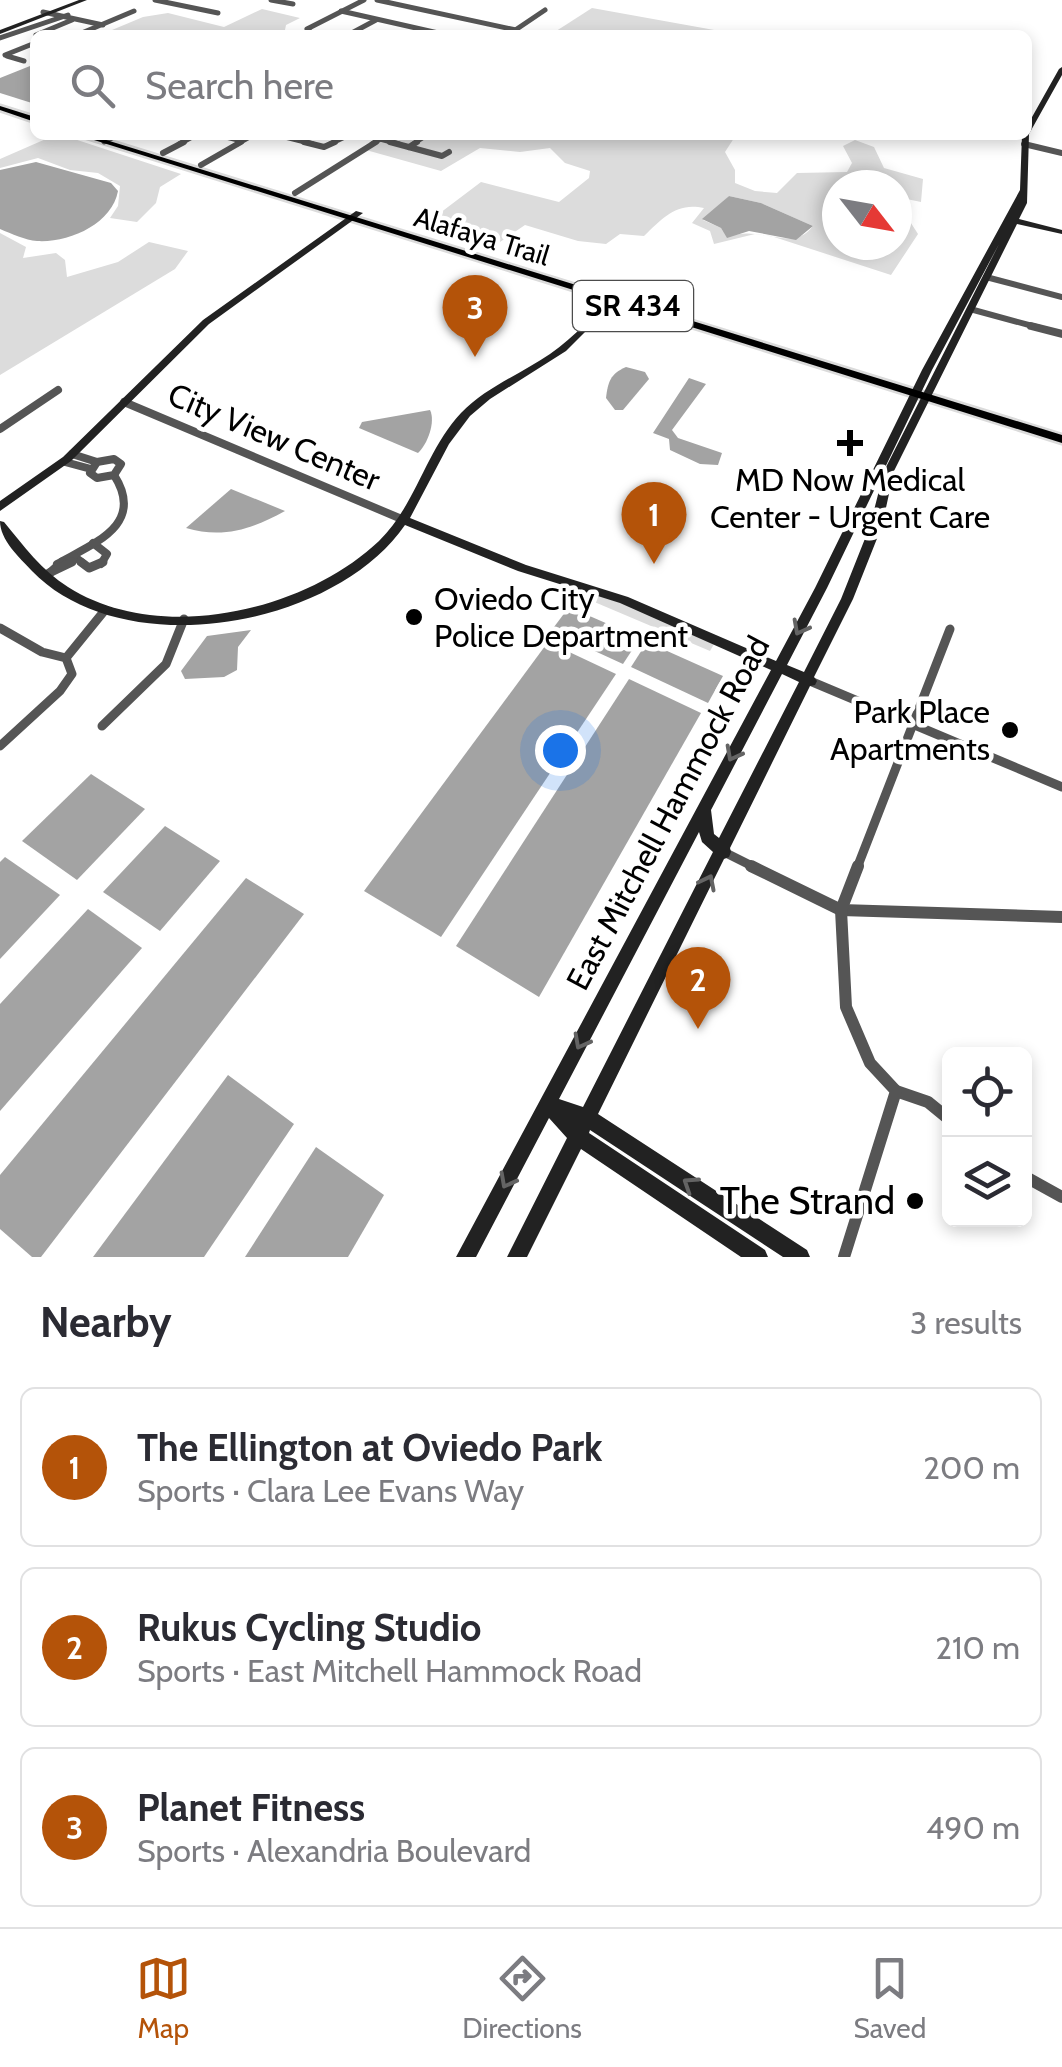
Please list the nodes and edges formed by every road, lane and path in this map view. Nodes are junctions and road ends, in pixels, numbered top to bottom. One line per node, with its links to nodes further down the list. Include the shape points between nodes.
1 (75, 0): 10 (street)
2 (84, 0): 10 (street)
3 (155, 0): 11 (street)
4 (271, 0): 7 (street)
5 (364, 0): 12 (street)
6 (377, 0): 22 (street)
7 (293, 4)
8 (545, 10): 22 (street)
9 (134, 11): 16 (street)
10 (48, 12): 13 (street); 23 (street)
11 (218, 12)
12 (340, 12): 15 (street); 19 (street)
13 (65, 16): 14 (street); 24 (street)
14 (74, 19): 16 (street); 17 (street)
15 (377, 20): 20 (street); 21 (street)
16 (103, 24): 18 (street)
17 (53, 30)
18 (89, 30)
19 (308, 30)
20 (358, 30)
21 (424, 30)
22 (516, 30)
23 (0, 33): 24 (street)
24 (10, 34): 25 (street)
25 (30, 38)
26 (30, 41): 27 (street)
27 (3, 54): 28 (street)
28 (24, 61)
29 (1062, 69): 32 (street)
30 (0, 105): 31 (main road)
31 (30, 114)
32 (1032, 126)
33 (116, 140): 50 (main road, Alafaya Trail / SR 434)
34 (120, 140): 47 (main road, Alafaya Trail / SR 434)
35 (186, 140): 47 (street)
36 (235, 140): 45 (street)
37 (245, 140): 45 (street)
38 (297, 140): 39 (street, via 324,147)
39 (339, 140)
40 (378, 140): 51 (street)
41 (390, 140): 46 (street)
42 (418, 140): 46 (street)
43 (1026, 140): 53 (street, via 1023,204)
44 (1032, 140): 48 (street)
45 (242, 142): 50 (street)
46 (408, 147): 49 (street)
47 (163, 153): 50 (main road, Alafaya Trail / SR 434)
48 (1062, 153)
49 (447, 156)
50 (199, 168): 51 (main road, Alafaya Trail / SR 434); 52 (main road, Alafaya Trail / SR 434)
51 (296, 193): 52 (main road, Alafaya Trail / SR 434)
52 (355, 216): 57 (main road, Alafaya Trail / SR 434); 65 (street, via 206,322)
53 (1010, 220): 54 (street); 55 (street); 56 (street)
54 (1062, 232)
55 (986, 255): 56 (street); 59 (street)
56 (986, 277): 58 (street); 59 (street)
57 (616, 296): 60 (main road, Alafaya Trail / SR 434); 62 (main road, Alafaya Trail / SR 434); 73 (street, via 568,346 463,417)
58 (1062, 297)
59 (967, 306): 61 (street); 64 (street)
60 (708, 330): 62 (main road); 64 (main road, Alafaya Trail / SR 434)
61 (1062, 334)
62 (762, 336): 64 (main road, Alafaya Trail / SR 434)
63 (58, 390): 66 (street)
64 (922, 391): 67 (main road, SR 434); 68 (main road, SR 434); 83 (street, East Mitchell Hammock Road, one-way to 83); 84 (street, East Mitchell Hammock Road, via 888,471 867,549)
65 (124, 402): 69 (street); 73 (street, City View Center)
66 (0, 429)
67 (1062, 430)
68 (1062, 438)
69 (68, 458): 70 (street); 72 (street)
70 (94, 466): 71 (street, via 97,478); 71 (street, via 118,461)
71 (114, 475): 75 (street, via 128,502 116,525)
72 (0, 507)
73 (404, 520): 79 (street, via 364,562 316,592 262,610); 83 (street, via 624,600)
74 (0, 525): 77 (street)
75 (93, 542): 76 (street); 76 (street, via 107,554 101,565 90,568)
76 (74, 556): 77 (street)
77 (48, 575): 78 (street, via 72,596)
78 (105, 610): 79 (street); 82 (street)
79 (184, 619): 86 (street, via 166,664)
80 (0, 628): 82 (street)
81 (950, 629): 85 (street)
82 (66, 658): 87 (street, via 72,674 60,692)
83 (778, 668): 84 (street); 89 (street, East Mitchell Hammock Road, one-way to 89)
84 (810, 681): 85 (street); 90 (street, East Mitchell Hammock Road)
85 (913, 724): 88 (street); 91 (street)
86 (102, 726)
87 (0, 746)
88 (1062, 788)
89 (706, 806): 90 (street, via 707,837); 94 (street, East Mitchell Hammock Road, one-way to 94)
90 (724, 852): 91 (street); 96 (street, East Mitchell Hammock Road, one-way to 90)
91 (841, 910): 92 (street); 93 (street, via 846,1007 870,1063)
92 (1062, 916)
93 (896, 1091): 95 (street); 104 (street)
94 (548, 1104): 96 (street); 97 (street); 100 (street, East Mitchell Hammock Road, one-way to 100)
95 (942, 1113)
96 (588, 1118): 97 (street, East Mitchell Hammock Road); 103 (street, one-way to 96)
97 (578, 1137): 101 (street, East Mitchell Hammock Road); 102 (street)
98 (1032, 1180): 99 (street)
99 (1062, 1197)
100 (466, 1257)
101 (516, 1257)
102 (758, 1257)
103 (800, 1257)
104 (844, 1257)

